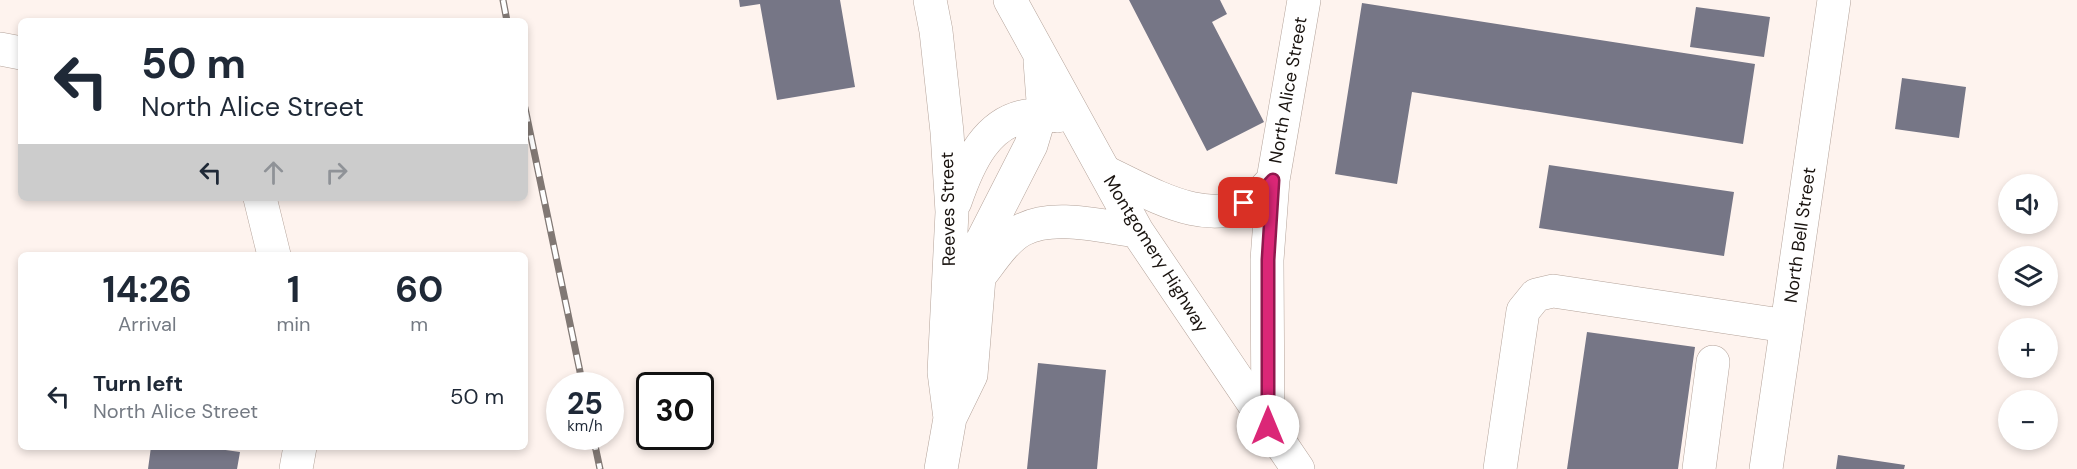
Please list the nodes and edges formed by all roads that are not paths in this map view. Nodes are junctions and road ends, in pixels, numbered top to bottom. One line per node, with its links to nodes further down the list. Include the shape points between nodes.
1 (930, 0): 13 (main road, Reeves Street, via 947,132)
2 (1010, 0): 7 (main road, Montgomery Highway)
3 (1304, 0): 11 (main road, North Alice Street)
4 (1834, 0): 17 (main road, North Bell Street)
5 (0, 49): 6 (main road)
6 (18, 52)
7 (1039, 53): 8 (main road, Reeves Street, via 1043,80); 9 (main road, Montgomery Highway)
8 (1040, 115): 9 (main road, via 1068,120); 13 (main road, via 1002,124 984,141 966,169); 16 (main road, Reeves Street, via 1031,145 982,242)
9 (1081, 130): 10 (main road, Montgomery Highway)
10 (1105, 172): 11 (main road, North Alice Street, via 1185,208 1207,212 1233,209 1248,202); 14 (main road, Montgomery Highway)
11 (1273, 180): 20 (main road, North Alice Street, via 1268,260)
12 (261, 201): 15 (main road)
13 (952, 212): 19 (main road, Reeves Street, via 944,372)
14 (1137, 231): 16 (main road, via 1055,221 1038,224 1008,241); 20 (main road, Montgomery Highway)
15 (273, 252)
16 (977, 280): 19 (main road, Reeves Street, via 971,375)
17 (1787, 326): 25 (main road, via 1553,291 1536,295 1523,311); 27 (main road, North Bell Street)
18 (1713, 362): 26 (main road)
19 (950, 418): 23 (main road, Reeves Street)
20 (1268, 426): 24 (main road, Montgomery Highway)
21 (300, 450): 22 (main road)
22 (297, 469)
23 (941, 469)
24 (1298, 469)
25 (1500, 469)
26 (1699, 469)
27 (1766, 469)

